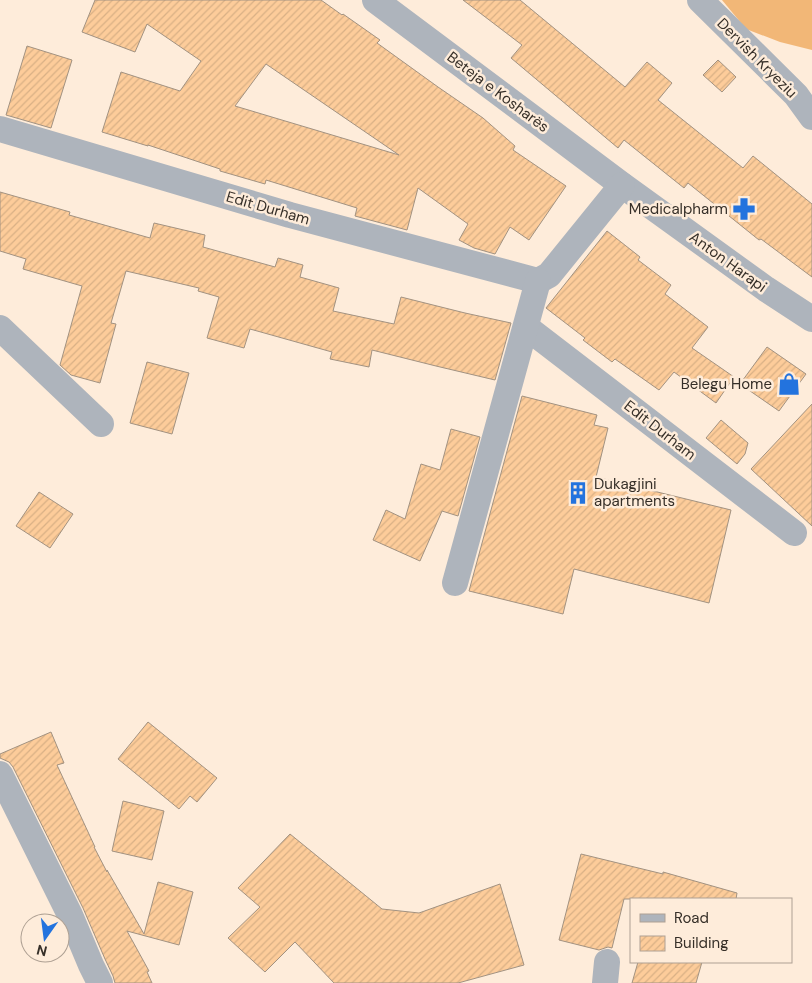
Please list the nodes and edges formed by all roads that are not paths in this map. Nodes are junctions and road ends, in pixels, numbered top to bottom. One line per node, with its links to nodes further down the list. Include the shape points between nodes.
1 (375, 0): 5 (street, Beteja e Kosharës)
2 (700, 0): 3 (street, Dervish Kryeziu, via 796,95)
3 (812, 117)
4 (0, 129): 6 (street, Edit Durham, via 290,215)
5 (622, 185): 6 (street, via 549,275); 7 (street, Anton Harapi)
6 (538, 281): 8 (street)
7 (812, 319)
8 (526, 327): 11 (street, Edit Durham); 12 (street)
9 (0, 328): 10 (street)
10 (101, 424)
11 (794, 533)
12 (456, 582)
13 (0, 774): 14 (street)
14 (100, 983)

